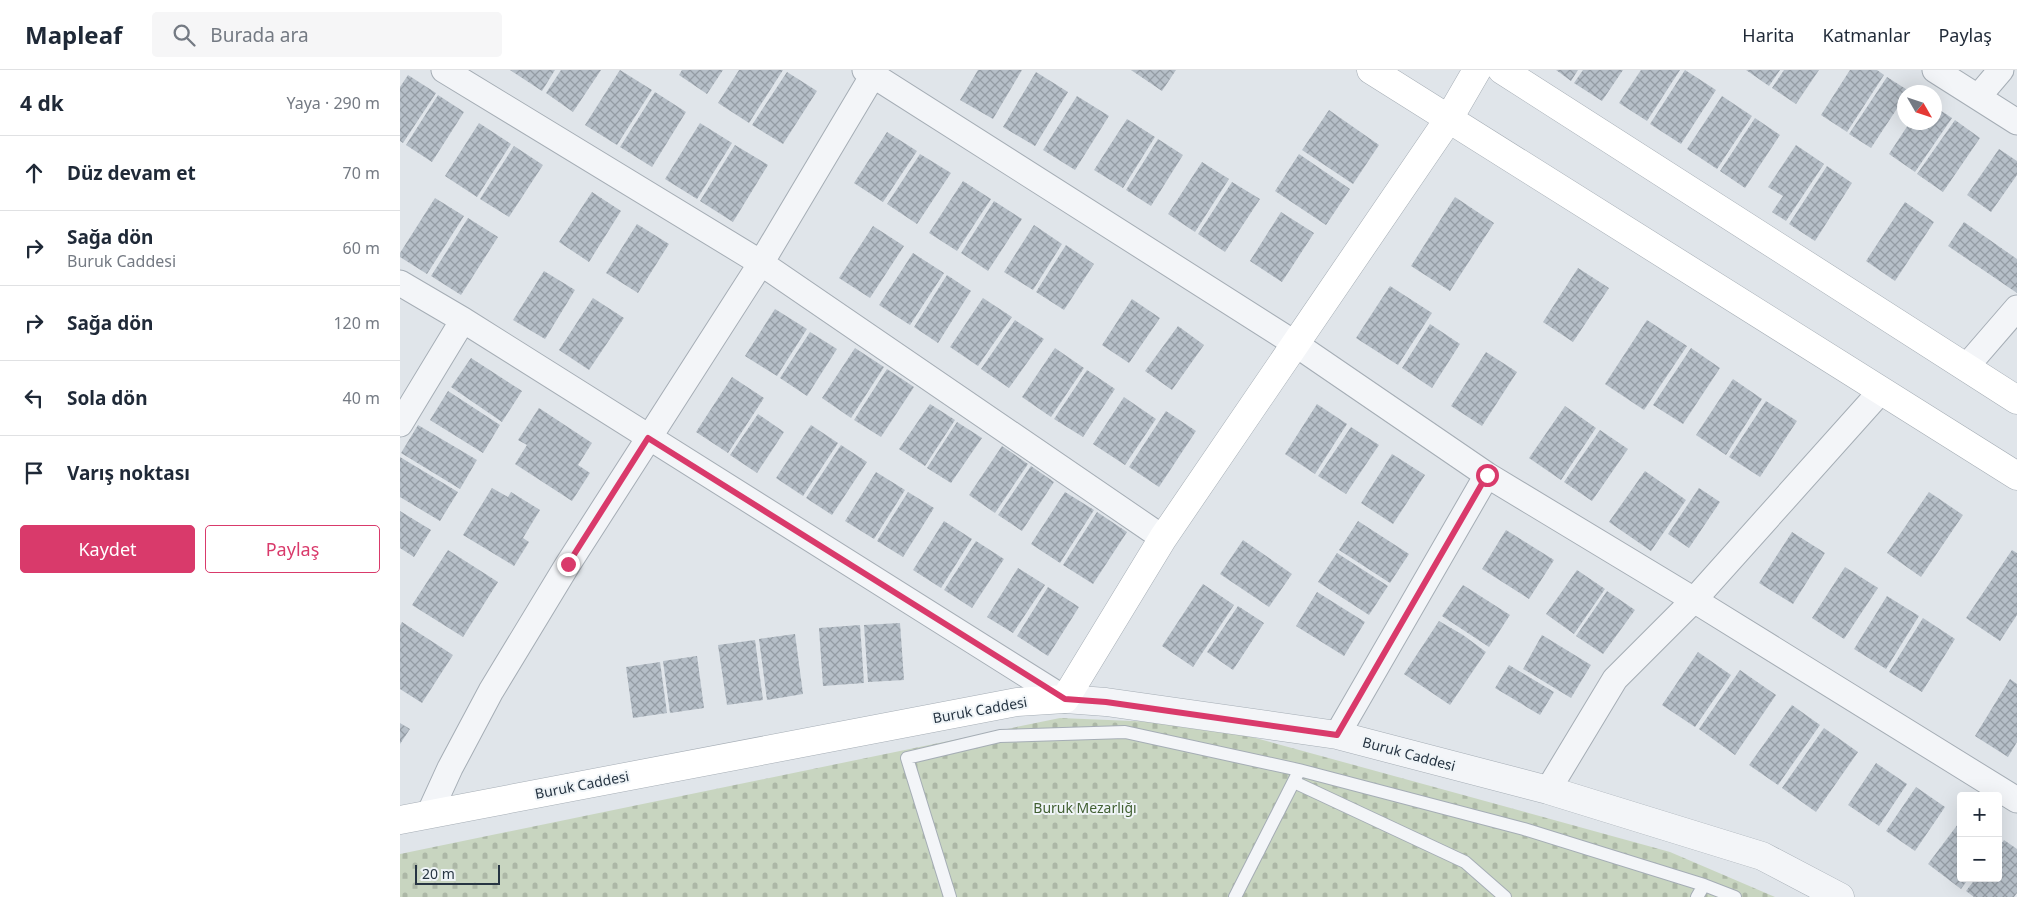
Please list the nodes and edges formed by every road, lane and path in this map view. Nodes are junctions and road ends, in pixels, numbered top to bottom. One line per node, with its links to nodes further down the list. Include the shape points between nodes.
1 (444, 70): 11 (street)
2 (1371, 70): 9 (main road)
3 (1478, 70): 9 (main road)
4 (1502, 70): 16 (main road)
5 (1935, 70): 8 (street)
6 (2001, 70): 8 (street)
7 (871, 72): 11 (street); 15 (street)
8 (1978, 97): 10 (street)
9 (1448, 120): 15 (main road); 17 (main road)
10 (2017, 122)
11 (761, 263): 20 (street); 23 (street)
12 (400, 282): 14 (street)
13 (2017, 308): 16 (street)
14 (463, 320): 19 (street); 20 (street)
15 (1294, 343): 21 (street); 23 (main road)
16 (1966, 367): 18 (main road)
17 (1881, 391): 22 (main road); 24 (street)
18 (2017, 400)
19 (400, 424)
20 (648, 438): 25 (street); 30 (street, via 491,692)
21 (1487, 475): 24 (street); 26 (street)
22 (2017, 476)
23 (1163, 538): 25 (main road)
24 (1694, 600): 28 (street, via 1615,679); 29 (street)
25 (1065, 699): 26 (street, Buruk Caddesi); 30 (main road, Buruk Caddesi, via 1017,702)
26 (1337, 735): 28 (street, Buruk Caddesi)
27 (1297, 776): 32 (lane, via 1524,829); 33 (lane, via 1125,732 1000,736 907,758); 34 (lane); 35 (lane, via 1465,862)
28 (1548, 790): 38 (street, Buruk Caddesi, via 1762,856)
29 (2017, 800)
30 (429, 814): 31 (main road, Buruk Caddesi)
31 (400, 820)
32 (1704, 885): 36 (lane); 37 (lane)
33 (950, 897)
34 (1235, 897)
35 (1505, 897)
36 (1698, 897)
37 (1735, 897)
38 (1840, 897)

